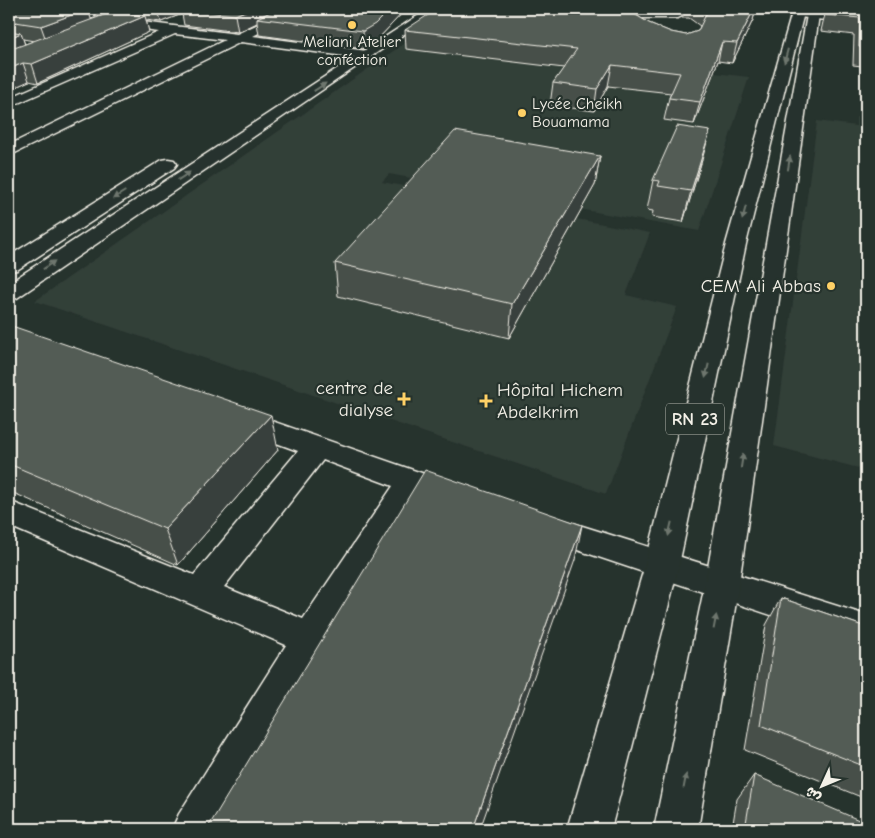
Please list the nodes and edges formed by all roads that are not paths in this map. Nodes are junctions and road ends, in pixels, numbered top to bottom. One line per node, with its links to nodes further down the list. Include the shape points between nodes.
1 (412, 9): 19 (main road)
2 (435, 9): 14 (main road)
3 (758, 9): 6 (main road)
4 (266, 10): 5 (main road)
5 (295, 11): 18 (main road)
6 (806, 11): 11 (main road); 35 (main road, RN 23, one-way to 35, via 736,244); 36 (main road, RN 23, one-way to 6)
7 (611, 12): 8 (main road); 9 (main road); 15 (main road)
8 (680, 12): 15 (main road, via 684,23)
9 (588, 16)
10 (187, 19): 17 (main road)
11 (866, 21)
12 (96, 25): 17 (main road, via 114,22)
13 (427, 26): 14 (main road)
14 (408, 27): 20 (main road)
15 (636, 27): 16 (main road)
16 (617, 28)
17 (169, 29): 18 (main road); 23 (main road)
18 (238, 38): 19 (main road); 25 (main road)
19 (343, 52): 20 (main road); 21 (main road)
20 (368, 56): 28 (main road, one-way to 20, via 70,250)
21 (326, 63)
22 (18, 82): 23 (main road)
23 (45, 87): 24 (main road)
24 (9, 103)
25 (9, 151)
26 (184, 153): 27 (main road, one-way to 27)
27 (9, 265)
28 (9, 294)
29 (216, 410): 30 (main road)
30 (317, 448): 31 (main road); 37 (main road)
31 (412, 482): 32 (main road); 39 (main road)
32 (477, 504)
33 (9, 513): 37 (main road)
34 (523, 519): 35 (main road)
35 (662, 565): 36 (main road); 41 (main road, RN 23)
36 (722, 584): 38 (main road); 42 (main road, RN 23, one-way to 36)
37 (200, 592): 39 (main road)
38 (866, 631)
39 (310, 638): 40 (main road)
40 (194, 829)
41 (589, 829)
42 (676, 829)

